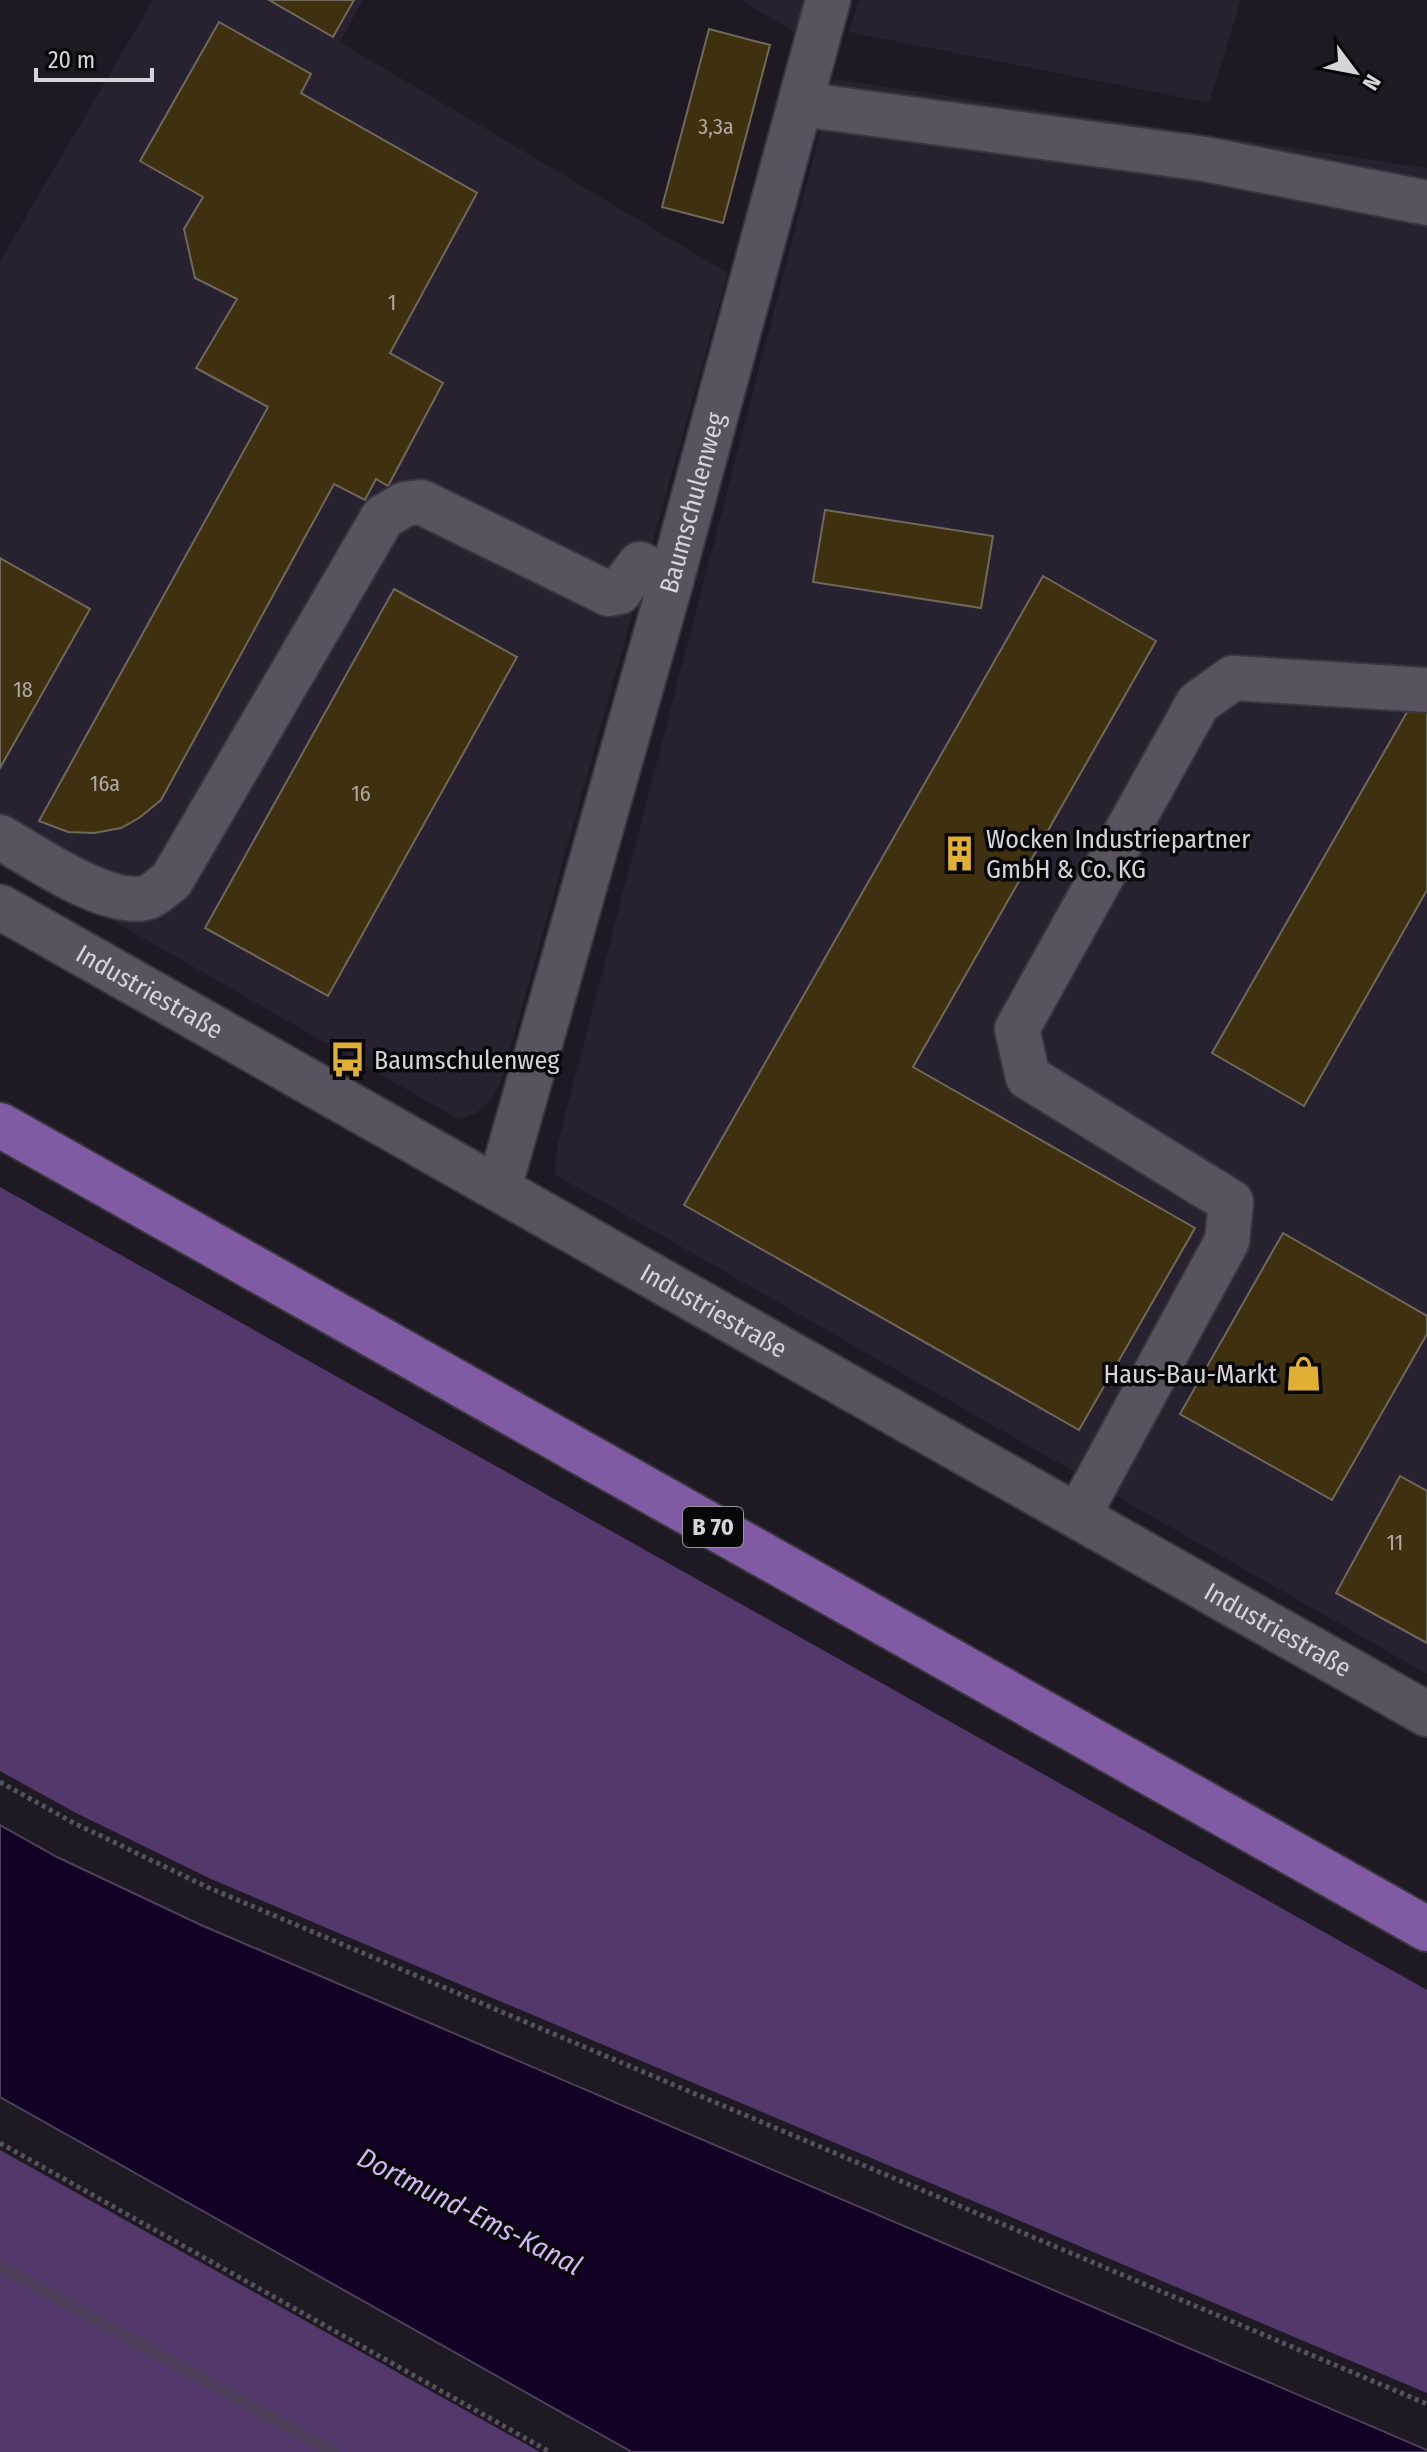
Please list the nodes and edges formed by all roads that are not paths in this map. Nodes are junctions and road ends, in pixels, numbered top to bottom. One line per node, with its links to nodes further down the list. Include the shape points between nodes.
1 (828, 0): 2 (street, Baumschulenweg)
2 (800, 104): 3 (street, via 1205,159); 4 (street, Baumschulenweg)
3 (1427, 203)
4 (671, 581): 6 (street, via 640,564 619,592 609,594 421,502 405,504 383,517 171,881 147,898 120,899 73,880); 9 (street, Baumschulenweg)
5 (1427, 690): 10 (street, via 1233,678 1198,703 1017,1029 1028,1077 1231,1202 1227,1241)
6 (0, 837)
7 (0, 907): 9 (street, Industriestraße)
8 (0, 1125): 12 (main road, B 70)
9 (499, 1188): 10 (street, Industriestraße)
10 (1078, 1516): 11 (street, Industriestraße)
11 (1427, 1714)
12 (1427, 1929)

